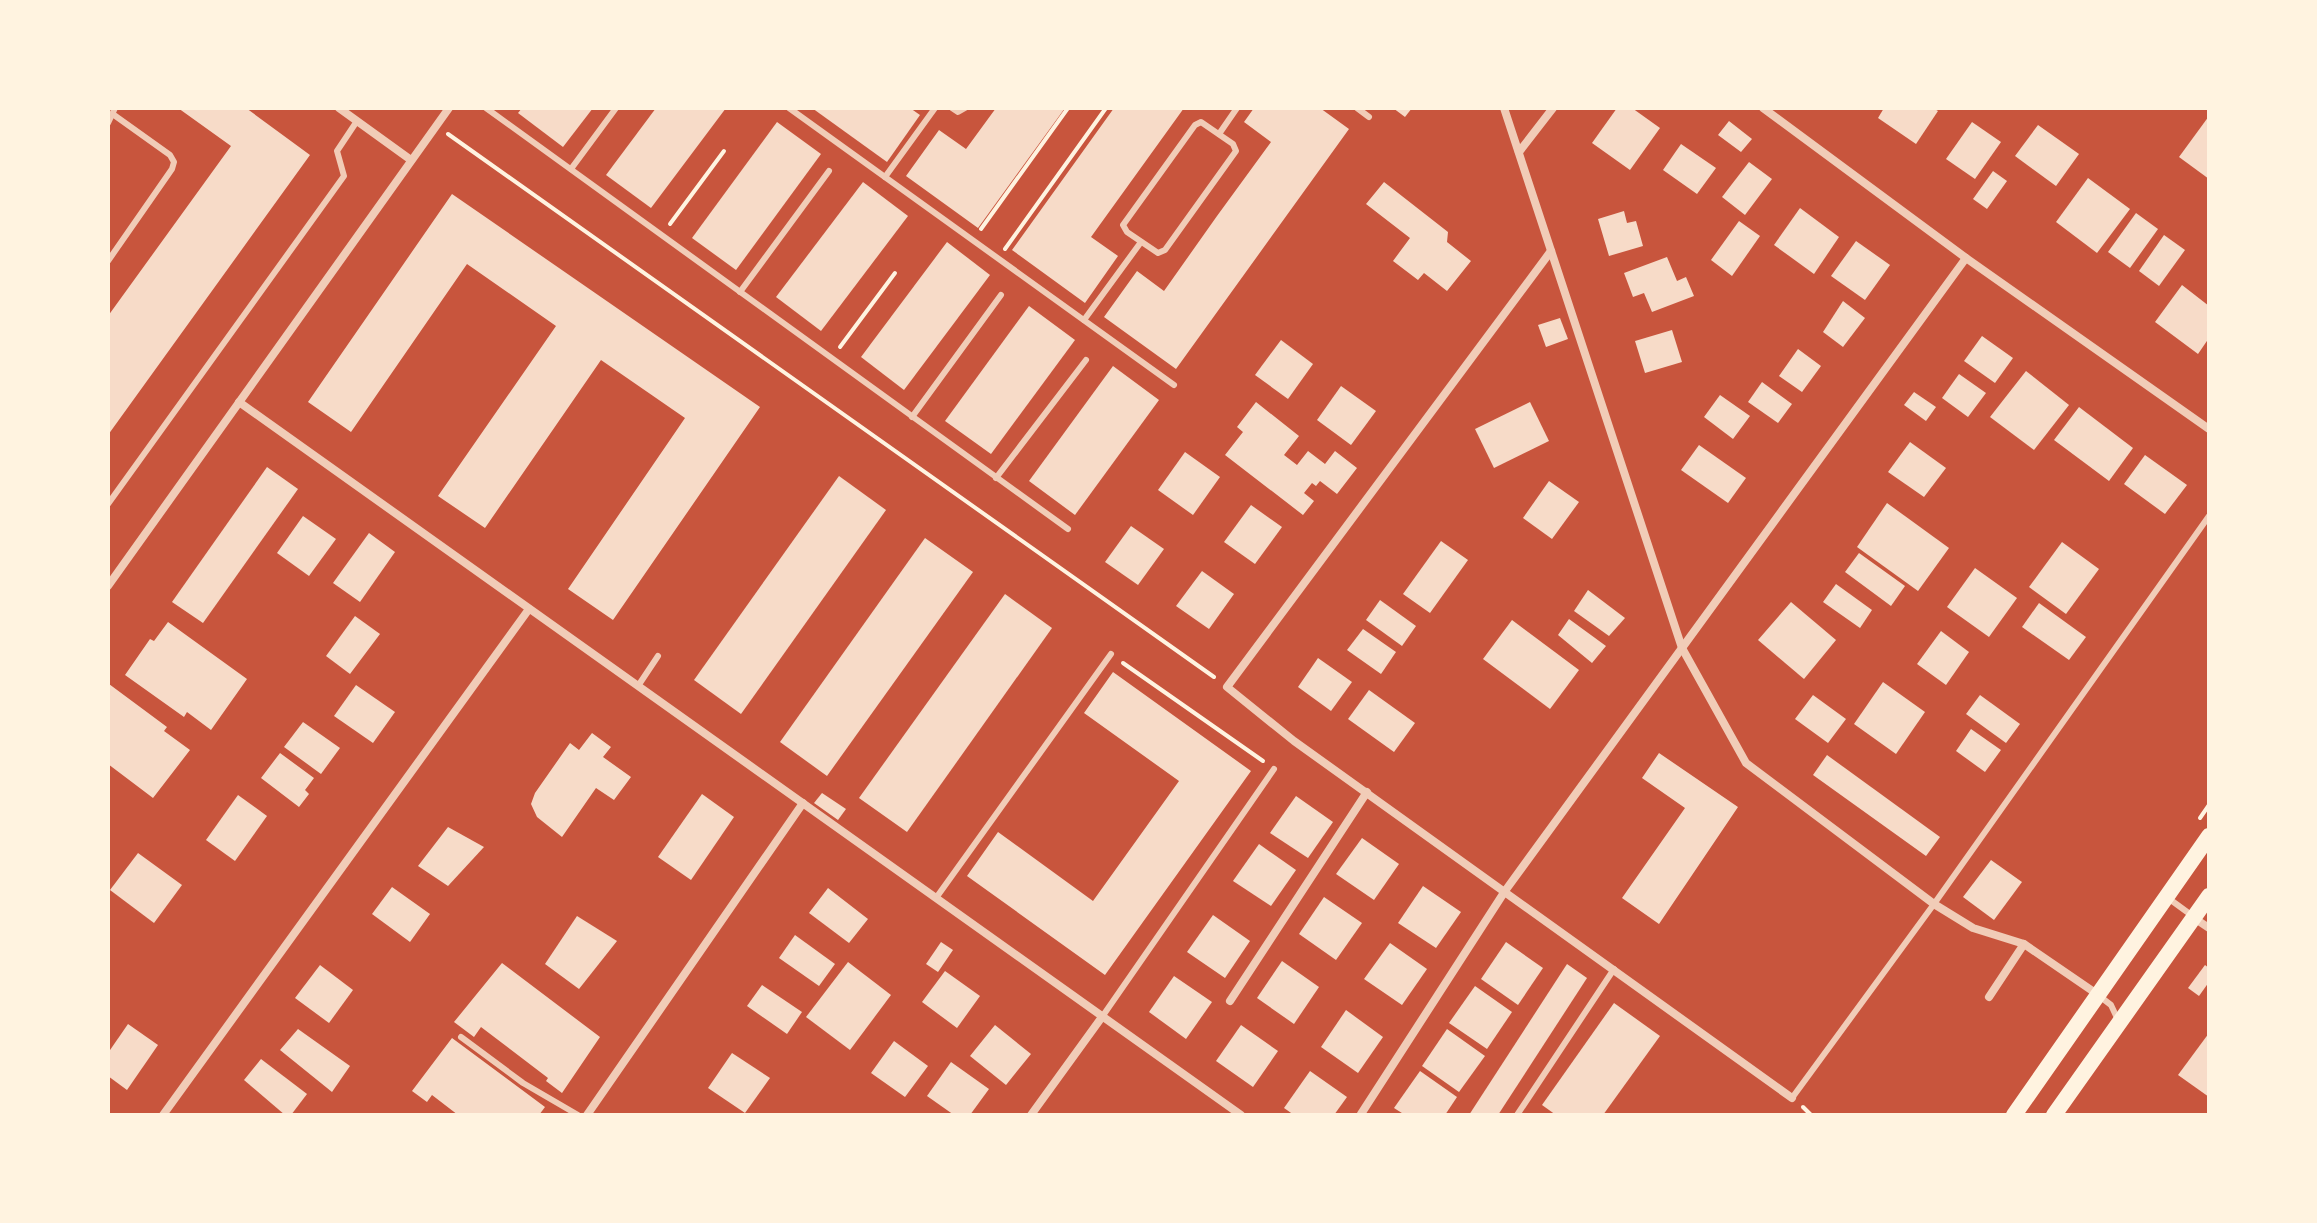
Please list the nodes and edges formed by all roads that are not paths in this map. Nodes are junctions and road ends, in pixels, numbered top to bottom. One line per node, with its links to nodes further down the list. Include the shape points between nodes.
1 (339, 108): 16 (street)
2 (449, 108): 20 (street)
3 (486, 108): 21 (lane)
4 (616, 108): 21 (lane)
5 (789, 108): 23 (lane)
6 (935, 108): 23 (lane)
7 (952, 108): 8 (lane)
8 (965, 108)
9 (1237, 108): 18 (lane)
10 (1357, 108): 15 (lane)
11 (1504, 108): 19 (street)
12 (1553, 108): 19 (street)
13 (1763, 108): 26 (street)
14 (114, 111): 17 (lane); 27 (lane, via 174,162)
15 (1369, 117)
16 (357, 121): 20 (street); 37 (lane, via 337,151 344,176)
17 (108, 123)
18 (1219, 134): 24 (lane, via 1236,151 1165,250 1158,253); 24 (lane, via 1201,122 1195,125 1123,225)
19 (1519, 152): 25 (street)
20 (411, 160): 33 (street)
21 (571, 169): 28 (lane)
22 (829, 171): 28 (lane)
23 (885, 177): 30 (lane)
24 (1141, 242): 30 (lane)
25 (1551, 251): 42 (street); 47 (street, via 1227,687)
26 (1966, 258): 35 (street); 42 (street)
27 (108, 261)
28 (740, 292): 34 (lane)
29 (1001, 295): 34 (lane)
30 (1084, 320): 32 (lane)
31 (1086, 360): 36 (lane)
32 (1174, 385)
33 (239, 402): 40 (street); 41 (street)
34 (912, 417): 36 (lane)
35 (2209, 429)
36 (996, 478): 39 (lane)
37 (108, 504)
38 (2209, 516): 54 (lane)
39 (1068, 529)
40 (108, 586)
41 (529, 609): 45 (street); 67 (street)
42 (1682, 648): 50 (street); 54 (street, via 1746,763)
43 (1111, 654): 53 (lane)
44 (658, 656): 45 (lane)
45 (638, 686): 48 (street)
46 (1274, 769): 62 (lane)
47 (1367, 792): 50 (street); 61 (street)
48 (803, 803): 53 (street); 69 (street)
49 (2209, 836): 52 (main road)
50 (1505, 891): 58 (street); 66 (street)
51 (2209, 896): 55 (main road)
52 (2166, 897): 55 (lane); 59 (main road)
53 (936, 898): 62 (street)
54 (1934, 904): 57 (street, via 1973,928); 65 (lane)
55 (2194, 917): 56 (street); 63 (main road)
56 (2209, 928)
57 (2024, 944): 59 (street); 60 (street)
58 (1614, 969): 65 (street); 72 (lane)
59 (2097, 994): 63 (lane, via 2111,1005); 73 (main road)
60 (1989, 997)
61 (1230, 1001)
62 (1102, 1017): 70 (street); 71 (street)
63 (2119, 1023): 74 (main road)
64 (461, 1037): 68 (lane)
65 (1792, 1098)
66 (1361, 1114)
67 (163, 1115)
68 (578, 1115)
69 (587, 1115)
70 (1031, 1115)
71 (1241, 1115)
72 (1517, 1115)
73 (2014, 1115)
74 (2054, 1115)

